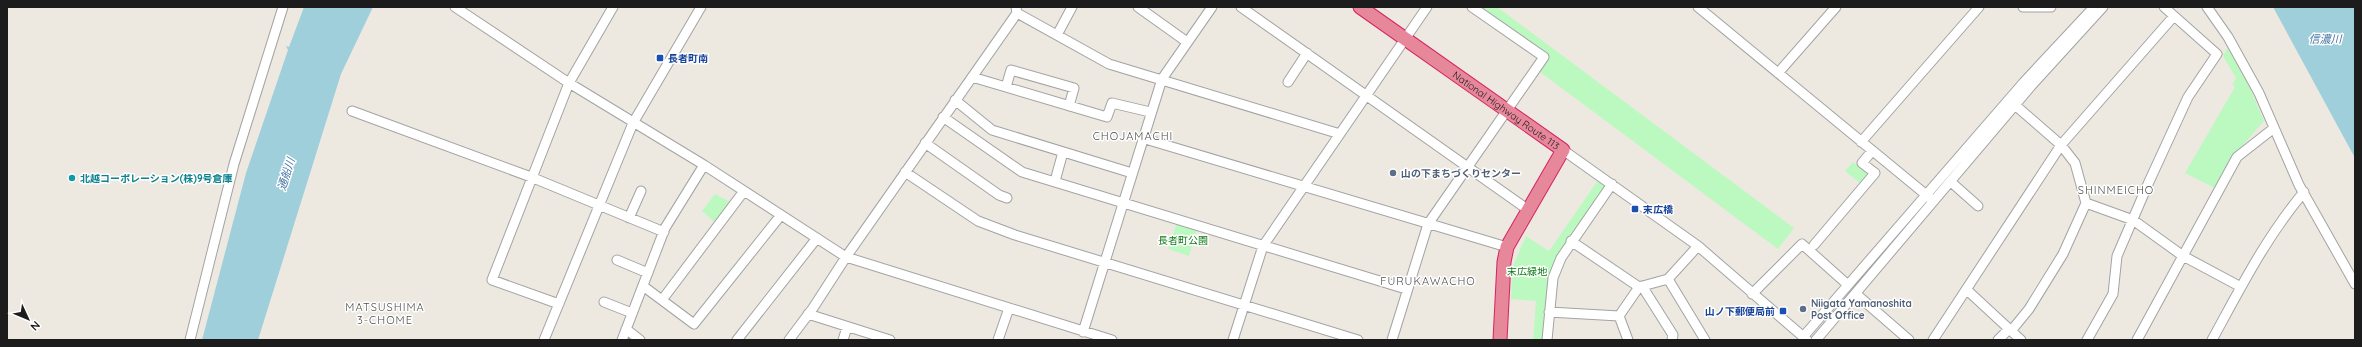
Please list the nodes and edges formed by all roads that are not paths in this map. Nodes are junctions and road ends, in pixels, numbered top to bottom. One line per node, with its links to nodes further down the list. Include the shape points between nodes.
1 (283, 7): 113 (street, via 234,164)
2 (455, 7): 33 (street)
3 (613, 7): 33 (street)
4 (701, 7): 43 (street)
5 (1072, 7): 25 (street)
6 (1138, 7): 27 (street)
7 (1212, 7): 27 (street)
8 (1241, 7): 28 (street)
9 (1360, 7): 26 (highway, National Highway Route 113)
10 (1427, 7): 26 (street)
11 (1472, 7): 39 (street, via 1544,57)
12 (1698, 7): 29 (street)
13 (1830, 7): 24 (street)
14 (1836, 7): 24 (street)
15 (1979, 7): 47 (street)
16 (2024, 7): 17 (street)
17 (2051, 7)
18 (2094, 7): 65 (street, via 2024,82)
19 (2103, 7): 37 (street)
20 (2164, 7): 23 (street)
21 (2207, 7): 44 (street, via 2228,37 2259,93)
22 (1015, 9): 25 (street); 30 (street)
23 (2174, 16): 49 (street); 75 (street, via 2217,54 2188,97)
24 (1823, 21): 29 (street)
25 (1057, 34): 31 (street, via 1109,64)
26 (1406, 39): 35 (street); 39 (highway, National Highway Route 113)
27 (1188, 42): 31 (street)
28 (1308, 53): 32 (street); 35 (street)
29 (1778, 73): 47 (street)
30 (972, 77): 34 (street); 36 (street)
31 (1162, 79): 41 (street); 45 (street)
32 (1288, 82)
33 (568, 83): 43 (street); 57 (street)
34 (1006, 87): 38 (street); 38 (street, via 1011,70 1074,88)
35 (1367, 96): 45 (street); 54 (street)
36 (955, 100): 42 (street); 52 (street, via 992,130)
37 (2015, 105): 49 (street); 59 (street)
38 (1069, 106): 41 (street, via 1107,117 1112,103)
39 (1506, 110): 50 (highway, National Highway Route 113); 54 (street)
40 (352, 111): 57 (street)
41 (1150, 112): 46 (street)
42 (943, 118): 48 (street); 58 (street, via 1022,172)
43 (633, 123): 53 (street); 70 (street)
44 (2274, 128): 64 (street); 85 (street, via 2237,157)
45 (1340, 134): 61 (street)
46 (1142, 138): 56 (street); 61 (street)
47 (1861, 142): 51 (street)
48 (925, 143): 55 (street); 66 (street)
49 (2061, 145): 69 (street, via 2075,163); 96 (street)
50 (1563, 150): 60 (street); 72 (highway, National Highway Route 113)
51 (1872, 151): 65 (street); 80 (street, via 1862,163 1875,173)
52 (1063, 152): 56 (street); 58 (street)
53 (704, 165): 63 (street); 77 (street)
54 (1467, 167): 72 (street); 76 (street)
55 (905, 172): 84 (street); 87 (street, via 978,221 1014,235)
56 (1132, 173): 67 (street)
57 (530, 177): 70 (street); 101 (street, via 492,280)
58 (1055, 181): 67 (street)
59 (1951, 182): 68 (street); 71 (street)
60 (1612, 184): 79 (street); 82 (street)
61 (1303, 187): 76 (street); 81 (street)
62 (641, 191): 74 (street)
63 (744, 191): 73 (street); 99 (street)
64 (2304, 192): 90 (street); 94 (street, via 2282,219)
65 (1926, 195): 68 (street); 91 (street)
66 (1007, 198)
67 (1123, 202): 81 (street); 87 (street)
68 (1934, 202): 98 (street)
69 (2086, 203): 75 (street); 110 (street, via 2063,254 2029,309)
70 (600, 206): 74 (street); 101 (street)
71 (1978, 206)
72 (1527, 209): 83 (highway, National Highway Route 113)
73 (781, 215): 78 (street); 99 (street, via 694,324)
74 (629, 218): 77 (street)
75 (2133, 220): 85 (street); 136 (street, via 2117,256 2113,294)
76 (1428, 224): 83 (street); 95 (street)
77 (664, 232): 88 (street)
78 (817, 238): 84 (street); 117 (street)
79 (1571, 241): 93 (street); 104 (street, via 1554,278)
80 (1814, 245)
81 (1263, 246): 95 (street); 102 (street)
82 (1698, 246): 89 (street); 97 (street)
83 (1507, 247): 126 (highway, National Highway Route 113)
84 (846, 256): 103 (street); 106 (street)
85 (2184, 256): 94 (street); 137 (street)
86 (617, 260): 88 (street)
87 (1105, 262): 102 (street); 111 (street)
88 (648, 273): 92 (street)
89 (1668, 279): 93 (street); 130 (street)
90 (2355, 284)
91 (1848, 285): 97 (street, via 1802,244); 112 (street)
92 (643, 286): 99 (street); 105 (street)
93 (1640, 287): 107 (street); 129 (street, via 1673,335)
94 (2241, 287): 138 (street)
95 (1406, 289): 125 (street)
96 (1967, 290): 110 (street); 133 (street)
97 (1752, 294): 112 (street)
98 (1856, 294): 131 (street); 132 (street)
99 (662, 300)
100 (604, 302): 105 (street)
101 (559, 304): 114 (street)
102 (1244, 305): 123 (street); 124 (street)
103 (1009, 308): 111 (street); 121 (street)
104 (1549, 312): 107 (street); 127 (street)
105 (632, 313): 109 (street)
106 (808, 314): 108 (street); 118 (street)
107 (1619, 316): 128 (street)
108 (847, 327): 119 (street); 120 (street)
109 (626, 329): 115 (street); 116 (street)
110 (2010, 330): 134 (street); 135 (street)
111 (1084, 332): 122 (street)
112 (1805, 338)
113 (190, 340)
114 (544, 340)
115 (622, 340)
116 (640, 340)
117 (737, 340)
118 (789, 340)
119 (843, 340)
120 (890, 340)
121 (998, 340)
122 (1112, 340)
123 (1233, 340)
124 (1358, 340)
125 (1392, 340)
126 (1500, 340)
127 (1547, 340)
128 (1628, 340)
129 (1672, 340)
130 (1705, 340)
131 (1816, 340)
132 (1909, 340)
133 (1933, 340)
134 (1998, 340)
135 (2021, 340)
136 (2087, 340)
137 (2136, 340)
138 (2212, 340)

